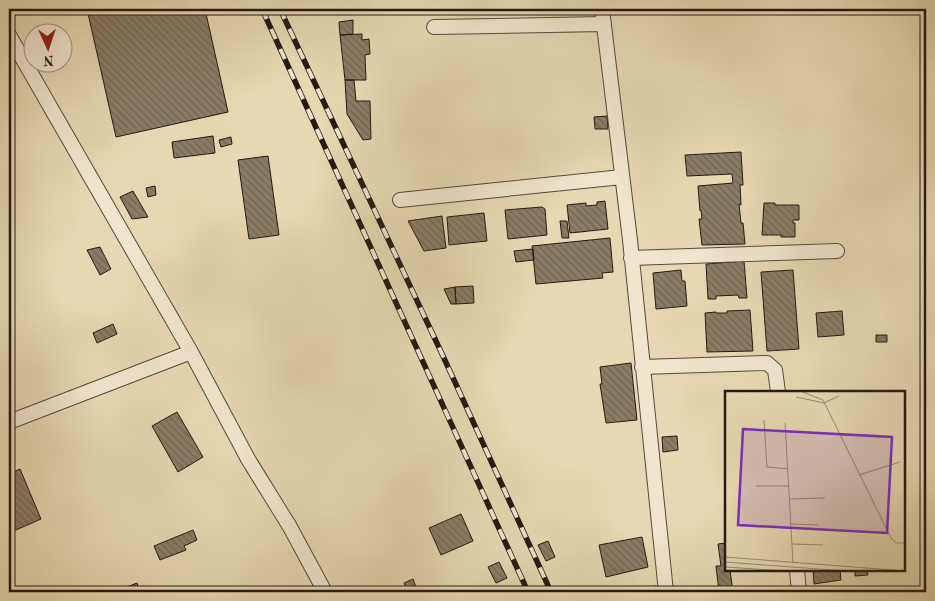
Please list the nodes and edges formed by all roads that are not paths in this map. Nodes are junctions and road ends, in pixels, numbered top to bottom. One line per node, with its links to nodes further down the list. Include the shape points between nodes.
1 (602, 9): 2 (street)
2 (604, 24): 3 (street); 5 (street)
3 (434, 28)
4 (9, 35): 9 (street)
5 (622, 176): 6 (street); 8 (street)
6 (400, 200)
7 (836, 250): 8 (street)
8 (631, 258): 10 (street)
9 (191, 352): 12 (street); 14 (street)
10 (642, 367): 11 (street, via 767,363 775,370); 15 (street)
11 (778, 391)
12 (9, 422)
13 (797, 571): 16 (street)
14 (325, 592)
15 (666, 592)
16 (799, 592)

